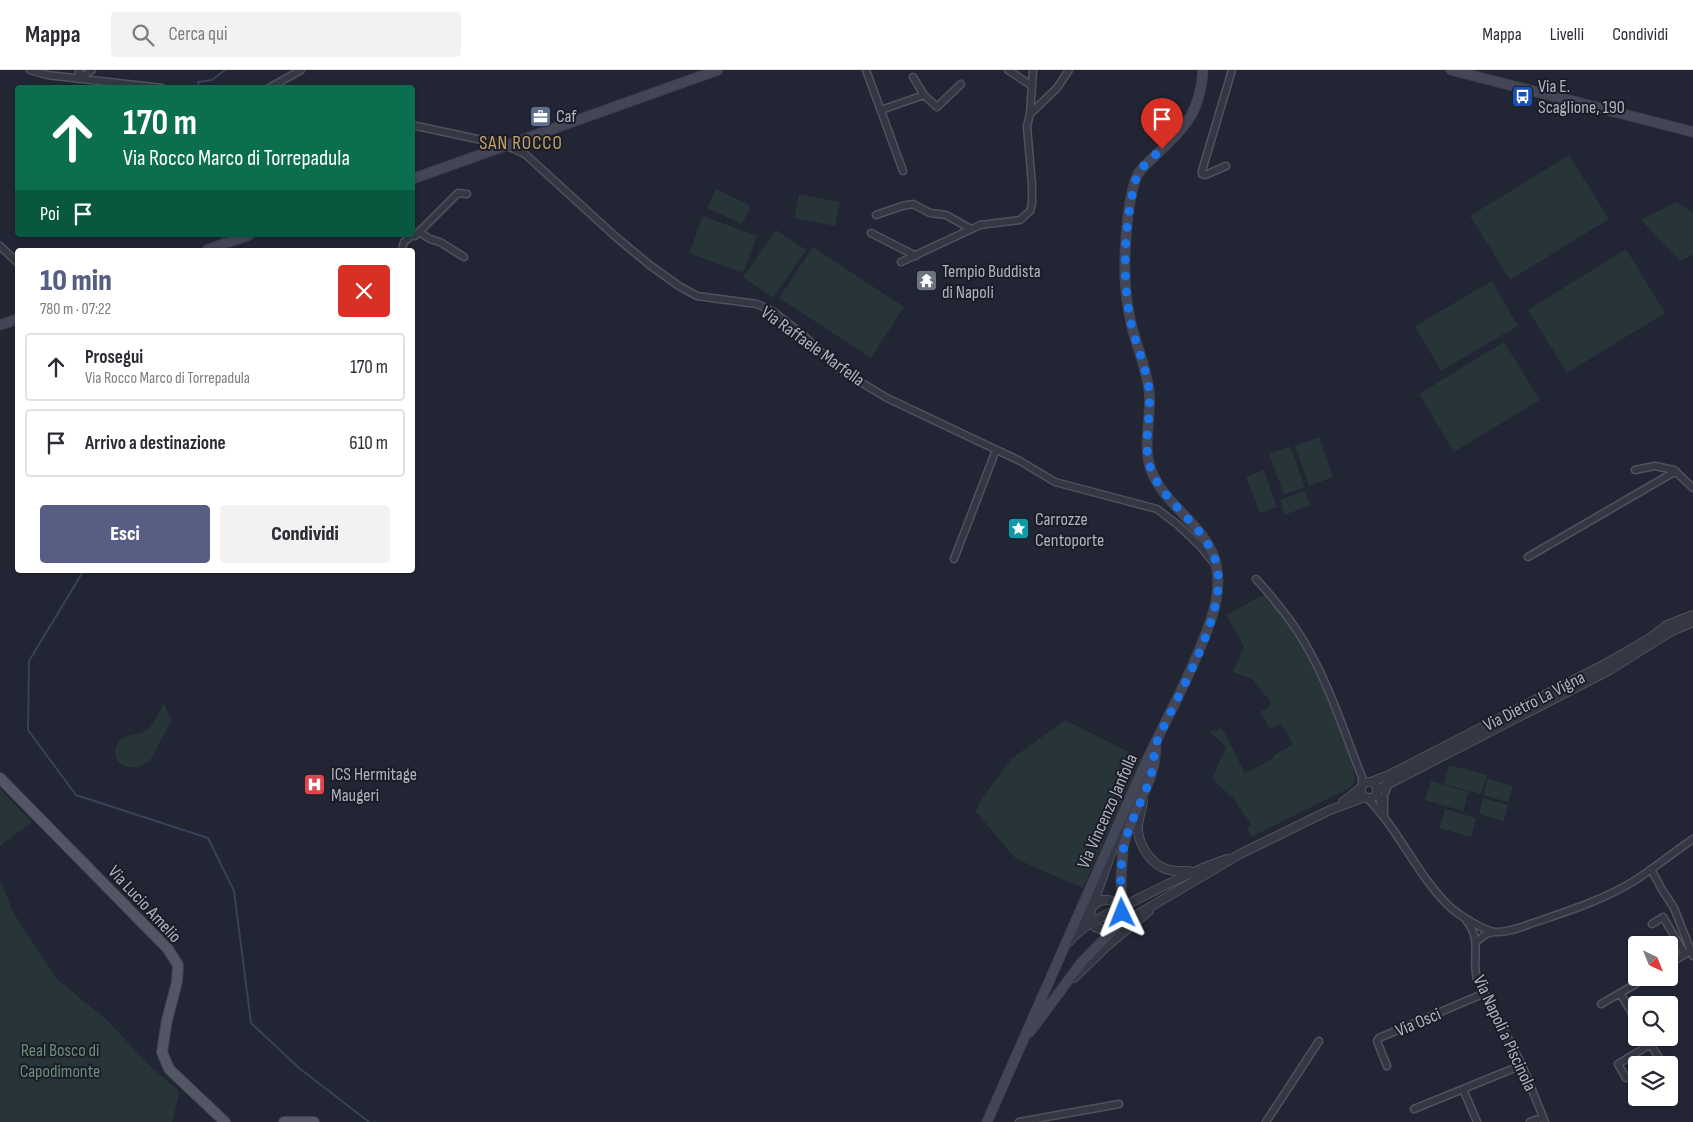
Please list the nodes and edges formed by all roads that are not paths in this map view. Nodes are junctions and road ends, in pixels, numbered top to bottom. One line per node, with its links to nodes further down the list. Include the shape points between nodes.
1 (30, 70): 14 (street)
2 (78, 70): 14 (street)
3 (92, 70): 14 (street)
4 (301, 70): 17 (street)
5 (718, 70): 24 (main road)
6 (866, 70): 20 (street)
7 (1008, 70): 18 (street)
8 (1033, 70): 18 (street)
9 (1069, 70): 21 (street, via 1057,88)
10 (1203, 70): 51 (main road, via 1200,97 1189,120 1142,168 1135,181 1125,256 1130,320 1149,389 1147,456 1152,472 1164,490 1204,537)
11 (1232, 70): 25 (street, via 1202,174)
12 (1450, 70): 23 (main road)
13 (913, 77): 19 (street)
14 (79, 79): 16 (street)
15 (961, 84): 19 (street, via 937,107)
16 (142, 85)
17 (274, 85)
18 (1032, 86): 21 (street)
19 (924, 94): 20 (street)
20 (881, 110): 26 (street)
21 (1030, 114): 30 (street, via 1027,126 1032,185 1030,211 1020,220)
22 (415, 126): 24 (street, Via Raffaele Marfella)
23 (1693, 132)
24 (505, 145): 27 (main road); 45 (street, Via Raffaele Marfella, via 525,154 617,238 679,286 697,296 757,304 774,312 839,369 887,398)
25 (1226, 166)
26 (903, 171)
27 (415, 178)
28 (467, 194): 31 (street, via 458,193)
29 (876, 215): 30 (street, via 913,204 930,213 946,215)
30 (971, 229): 40 (street)
31 (419, 232): 33 (street); 39 (street)
32 (871, 233): 40 (street)
33 (415, 236)
34 (243, 237): 37 (main road)
35 (409, 237): 38 (street)
36 (0, 246): 41 (street)
37 (213, 248)
38 (402, 248)
39 (464, 256)
40 (916, 256): 42 (street)
41 (15, 260)
42 (901, 262)
43 (15, 320): 44 (main road)
44 (0, 325)
45 (996, 450): 50 (street); 51 (street, Via Raffaele Marfella, via 1055,482 1157,509 1201,547)
46 (1635, 470): 47 (street, via 1656,466)
47 (1676, 471): 48 (street); 49 (street)
48 (1693, 488)
49 (1528, 558)
50 (954, 560)
51 (1216, 566): 55 (main road, via 1218,597 1212,618)
52 (1256, 579): 57 (street, via 1288,619 1313,658)
53 (1693, 616): 57 (street, Via Dietro La Vigna, via 1667,626 1605,664 1389,775)
54 (1693, 622): 58 (street, Via Dietro La Vigna, via 1670,632 1608,671)
55 (1157, 742): 59 (main road, Via Vincenzo Janfolla); 63 (main road, Via Vincenzo Janfolla)
56 (0, 778): 100 (main road, Via Lucio Amelio, via 168,949 178,965 162,1052 168,1070)
57 (1365, 783): 60 (street, via 1375,785); 61 (street, via 1362,793); 62 (street, Via Dietro La Vigna)
58 (1389, 783): 60 (street, Via Dietro La Vigna); 64 (street, via 1384,796)
59 (1146, 790): 68 (street, via 1138,825 1145,851 1158,866 1167,870); 71 (main road, Via Vincenzo Janfolla, via 1123,847)
60 (1377, 791): 61 (street, via 1373,797); 64 (street)
61 (1365, 797): 62 (street); 64 (street)
62 (1330, 810): 66 (street)
63 (1123, 814): 70 (street); 79 (main road, Via Vincenzo Janfolla)
64 (1385, 816): 72 (street, via 1435,891)
65 (1693, 839): 67 (street)
66 (1240, 854): 68 (street); 69 (street)
67 (1651, 869): 76 (street, via 1633,882 1585,905); 80 (street, via 1674,908)
68 (1194, 871): 71 (street)
69 (1166, 898): 75 (street); 85 (street, via 1106,947)
70 (1091, 908): 71 (street, via 1099,901 1108,900); 73 (street); 77 (street)
71 (1121, 908): 73 (street); 75 (main road, Via Vincenzo Janfolla, via 1122,919)
72 (1465, 919): 76 (street); 78 (street, Via Napoli a Piscinola)
73 (1092, 923): 75 (street, via 1106,931); 77 (street)
74 (1652, 924): 80 (street, via 1663,917)
75 (1116, 928): 85 (main road, Via Vincenzo Janfolla, via 1081,963)
76 (1495, 932): 78 (street)
77 (1074, 935): 79 (street)
78 (1476, 942): 83 (street, Via Napoli a Piscinola, via 1475,972)
79 (1063, 949): 89 (main road, Via Vincenzo Janfolla)
80 (1690, 954): 81 (street)
81 (1678, 960)
82 (1632, 986): 84 (street)
83 (1485, 993): 93 (street, Via Osci, via 1378,1039); 94 (street, Via Napoli a Piscinola)
84 (1620, 993): 86 (street); 87 (street)
85 (1055, 998): 89 (main road, Via Vincenzo Janfolla)
86 (1601, 1004)
87 (1628, 1006)
88 (1319, 1041): 105 (street)
89 (1022, 1043): 103 (main road, Via Vincenzo Janfolla)
90 (1648, 1046): 91 (street)
91 (1631, 1056)
92 (1628, 1058): 95 (street, via 1618,1064)
93 (1386, 1066)
94 (1522, 1066): 96 (street); 99 (street, Via Napoli a Piscinola)
95 (1628, 1077)
96 (1463, 1089): 98 (street); 106 (street)
97 (1119, 1104): 104 (street)
98 (1414, 1109)
99 (1544, 1119): 107 (street)
100 (225, 1122)
101 (284, 1122): 102 (main road)
102 (314, 1122)
103 (987, 1122)
104 (1019, 1122)
105 (1266, 1122)
106 (1477, 1122)
107 (1530, 1122)

